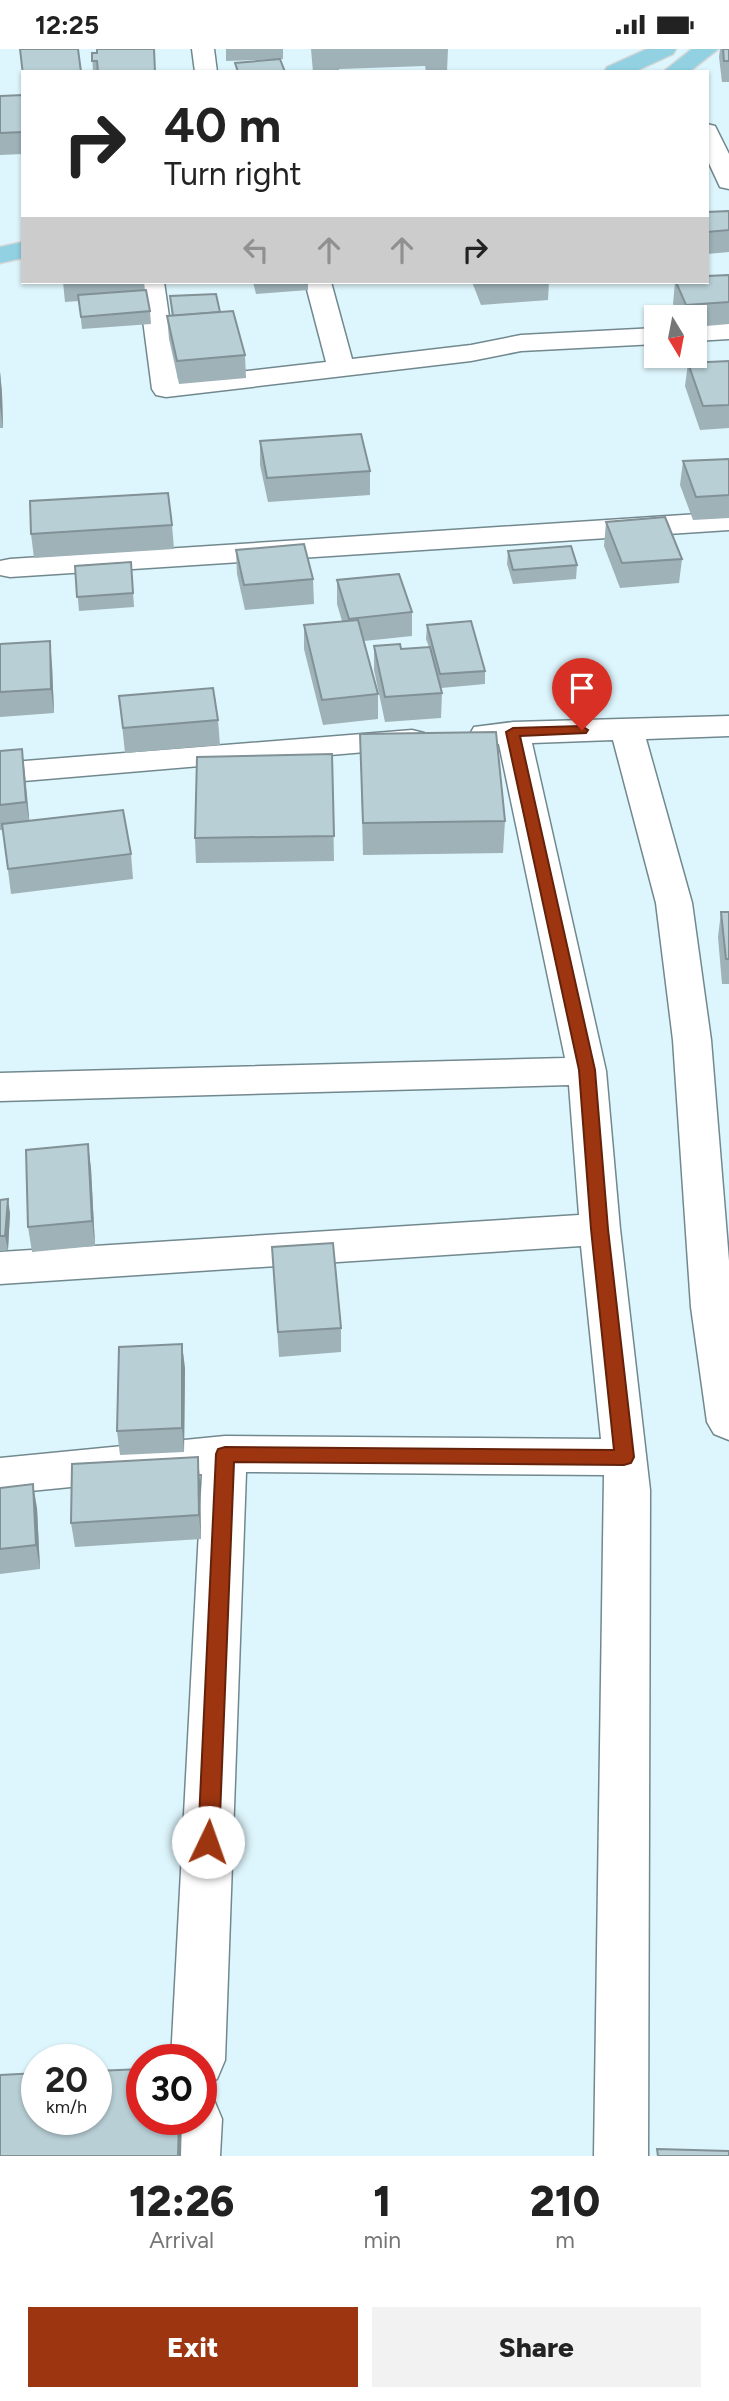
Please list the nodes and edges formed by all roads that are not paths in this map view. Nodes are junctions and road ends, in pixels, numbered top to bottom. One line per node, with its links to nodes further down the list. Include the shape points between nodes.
1 (203, 49): 4 (street)
2 (664, 49): 5 (main road); 6 (street)
3 (707, 49): 7 (main road)
4 (206, 70)
5 (619, 70)
6 (676, 70)
7 (678, 70)
8 (709, 136): 9 (street)
9 (729, 182)
10 (21, 228): 11 (main road)
11 (0, 233)
12 (21, 250): 13 (main road)
13 (0, 255)
14 (151, 284): 19 (street, via 166,389)
15 (319, 284): 19 (street)
16 (729, 331): 17 (street)
17 (707, 332)
18 (644, 337): 19 (street, via 521,343)
19 (341, 368)
20 (729, 521): 21 (street)
21 (10, 568)
22 (729, 726): 23 (street)
23 (627, 729): 24 (street); 30 (street, via 674,904 692,1040 712,1307)
24 (513, 732): 25 (street); 26 (street)
25 (0, 773)
26 (587, 1070): 27 (street); 28 (street)
27 (0, 1087)
28 (600, 1229): 29 (street); 32 (street)
29 (0, 1268)
30 (729, 1422)
31 (225, 1454): 32 (street); 33 (street); 34 (street)
32 (624, 1457): 37 (street, via 628,1490)
33 (0, 1476)
34 (199, 2044)
35 (194, 2135): 36 (street)
36 (193, 2156)
37 (621, 2156)

